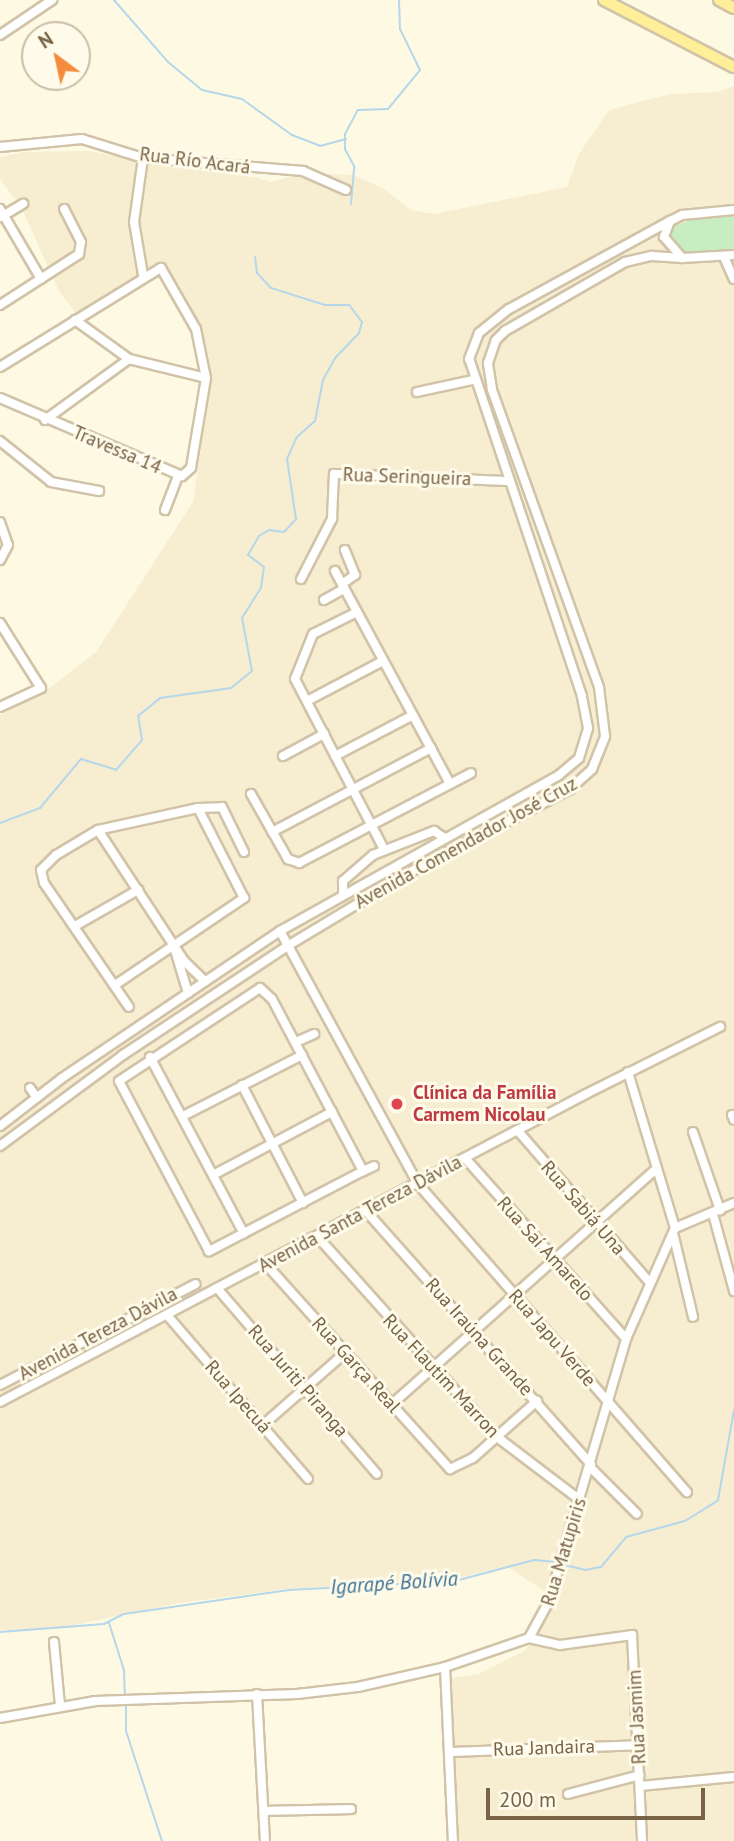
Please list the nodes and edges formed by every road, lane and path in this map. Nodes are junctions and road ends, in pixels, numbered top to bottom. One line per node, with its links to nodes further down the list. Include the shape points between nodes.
1 (52, 0): 5 (street)
2 (604, 0): 6 (main road)
3 (719, 0): 4 (main road)
4 (734, 8)
5 (0, 36)
6 (734, 67)
7 (0, 147): 8 (street, Rua Río Acará, via 82,139)
8 (144, 158): 9 (street, Rua Río Acará, via 303,171); 18 (street, via 134,222)
9 (346, 190)
10 (23, 204): 13 (street)
11 (64, 209): 19 (street, via 81,250)
12 (734, 210): 14 (street, Avenida Comendador José Cruz, via 697,211)
13 (1, 214): 19 (street)
14 (670, 221): 17 (street, via 665,240); 26 (street, Avenida Comendador José Cruz, via 489,323 472,344)
15 (734, 255): 16 (street, Avenida Comendador José Cruz)
16 (724, 257): 17 (street, Avenida Comendador José Cruz); 20 (street)
17 (682, 258): 67 (street, Avenida Comendador José Cruz, via 652,256 625,262 505,331 496,340 488,363 492,389 599,687 606,728 598,760 570,789 412,871)
18 (143, 275): 22 (street); 25 (street, via 161,268 196,328)
19 (41, 279): 21 (street)
20 (734, 279)
21 (0, 305)
22 (75, 320): 23 (street); 24 (street)
23 (129, 359): 25 (street); 29 (street, Travessa 14)
24 (0, 367)
25 (206, 378): 31 (street, Travessa 14, via 188,473)
26 (473, 380): 27 (street); 32 (street, Avenida Comendador José Cruz)
27 (417, 392)
28 (0, 398): 29 (street, Travessa 14)
29 (46, 420): 31 (street, Travessa 14)
30 (0, 441): 33 (street, via 51,482)
31 (178, 476): 34 (street)
32 (509, 481): 39 (street, Rua Seringueira, via 334,474 332,519); 60 (street, Avenida Comendador José Cruz, via 582,696 586,745 575,763 559,775)
33 (99, 491)
34 (164, 510)
35 (0, 522): 37 (street, via 7,540)
36 (345, 550): 40 (street, via 355,575)
37 (0, 560)
38 (335, 571): 40 (street)
39 (301, 579)
40 (343, 586): 41 (street); 42 (street)
41 (324, 600)
42 (357, 612): 44 (street); 45 (street, via 313,635 295,679)
43 (0, 623): 46 (street, via 41,688)
44 (383, 661): 45 (street); 47 (street)
45 (307, 701): 48 (street)
46 (0, 707)
47 (413, 715): 49 (street); 50 (street)
48 (324, 734): 50 (street); 51 (street)
49 (431, 748): 53 (street); 54 (street)
50 (335, 756): 54 (street)
51 (283, 757)
52 (471, 773): 53 (street)
53 (450, 784): 57 (street)
54 (352, 789): 57 (street); 59 (street)
55 (251, 794): 59 (street)
56 (198, 808): 58 (street); 62 (street, via 219,804); 68 (street, via 244,898)
57 (371, 825): 59 (street, via 299,863 288,859); 61 (street)
58 (98, 830): 63 (street); 65 (street, via 56,855 41,874)
59 (272, 832)
60 (443, 837): 61 (street, via 434,831); 64 (street, Avenida Comendador José Cruz)
61 (384, 849): 64 (street, via 343,881)
62 (244, 852)
63 (138, 890): 65 (street); 68 (street)
64 (343, 892): 66 (street, Avenida Comendador José Cruz)
65 (75, 926): 70 (street)
66 (280, 931): 67 (street, Rua Japu Verde); 69 (street, Avenida Comendador José Cruz)
67 (289, 945): 74 (street, Avenida Comendador José Cruz); 98 (street, Rua Japu Verde)
68 (174, 947): 69 (street); 70 (street); 71 (street)
69 (205, 981): 71 (street, Avenida Comendador José Cruz)
70 (115, 985): 72 (street)
71 (188, 993): 85 (street, Avenida Comendador José Cruz)
72 (129, 1007)
73 (197, 1014): 75 (street)
74 (178, 1018): 77 (street); 92 (street, Avenida Comendador José Cruz)
75 (202, 1023): 77 (street); 79 (street, via 260,988 269,994)
76 (720, 1027): 82 (street, Avenida Santa Tereza Dávila)
77 (188, 1033): 81 (street)
78 (314, 1034): 79 (street)
79 (296, 1042): 80 (street)
80 (302, 1055): 83 (street); 86 (street)
81 (150, 1057): 87 (street); 105 (street, via 123,1075 120,1084 203,1245 213,1250)
82 (628, 1073): 89 (street, Avenida Santa Tereza Dávila); 95 (street)
83 (242, 1085): 87 (street); 91 (street)
84 (30, 1088): 85 (street)
85 (37, 1098): 88 (street, Avenida Comendador José Cruz, via 24,1101)
86 (332, 1112): 91 (street); 96 (street)
87 (183, 1116): 97 (street)
88 (0, 1126)
89 (518, 1131): 93 (street, Avenida Santa Tereza Dávila); 103 (street, Rua Sabiá Una)
90 (693, 1132): 102 (street)
91 (272, 1144): 97 (street); 99 (street)
92 (0, 1146)
93 (465, 1158): 98 (street, Avenida Santa Tereza Dávila); 107 (street, Rua Saí Amarelo)
94 (374, 1166): 96 (street)
95 (657, 1168): 103 (street); 104 (street)
96 (363, 1171): 99 (street)
97 (213, 1175): 105 (street)
98 (418, 1184): 101 (street, Avenida Santa Tereza Dávila); 113 (street, Rua Japu Verde)
99 (303, 1203): 105 (street)
100 (734, 1203): 102 (street)
101 (366, 1211): 106 (street, Avenida Santa Tereza Dávila); 116 (street, Rua Iraúna Grande)
102 (717, 1212): 104 (street); 112 (street)
103 (595, 1222): 107 (street); 110 (street, Rua Sabiá Una)
104 (675, 1232): 110 (street, Rua Matupiris); 115 (street)
105 (244, 1234)
106 (317, 1237): 108 (street, Avenida Santa Tereza Dávila); 119 (street, Rua Flautim Marron)
107 (554, 1260): 113 (street); 117 (street, Rua Saí Amarelo)
108 (265, 1264): 111 (street, Avenida Santa Tereza Dávila); 118 (street, Rua Garça Real)
109 (196, 1283): 120 (street, Avenida Tereza Dávila)
110 (650, 1283): 117 (street, Rua Matupiris)
111 (217, 1288): 114 (street, Avenida Santa Tereza Dávila); 121 (street, Rua Juriti Piranga)
112 (734, 1291)
113 (515, 1296): 116 (street); 124 (street, Rua Japu Verde)
114 (167, 1315): 123 (street, Avenida Santa Tereza Dávila); 126 (street, Rua Ipecuá)
115 (693, 1317)
116 (472, 1331): 119 (street); 122 (street, Rua Iraúna Grande)
117 (626, 1339): 124 (street, Rua Matupiris)
118 (345, 1353): 121 (street); 125 (street, Rua Garça Real)
119 (431, 1367): 125 (street); 127 (street, Rua Flautim Marron)
120 (0, 1385)
121 (305, 1387): 126 (street); 129 (street, Rua Juriti Piranga)
122 (537, 1401): 127 (street); 128 (street, Rua Iraúna Grande)
123 (0, 1402)
124 (609, 1402): 128 (street, Rua Matupiris); 131 (street, Rua Japu Verde)
125 (391, 1405): 127 (street, Rua Garça Real, via 447,1466 456,1469)
126 (263, 1425): 130 (street, Rua Ipecuá)
127 (497, 1437): 132 (street, Rua Flautim Marron)
128 (590, 1465): 132 (street, Rua Matupiris); 133 (street, Rua Iraúna Grande)
129 (377, 1474)
130 (308, 1479)
131 (687, 1492)
132 (580, 1500): 134 (street, Rua Matupiris, via 544,1615)
133 (637, 1514)
134 (529, 1638): 136 (street); 140 (street, Rua Jasmim, via 560,1645 632,1634)
135 (54, 1642): 138 (street)
136 (445, 1667): 137 (street, via 358,1687); 141 (street)
137 (257, 1694): 138 (street, via 133,1698); 147 (street)
138 (60, 1706): 139 (street)
139 (0, 1718)
140 (638, 1745): 141 (street, Rua Jandaira); 142 (street, Rua Jasmim)
141 (451, 1752): 149 (street)
142 (640, 1775): 144 (street, Rua Jasmim); 145 (street)
143 (734, 1777): 144 (street)
144 (640, 1786): 150 (street, Rua Jasmim)
145 (568, 1794)
146 (351, 1809): 147 (street)
147 (265, 1811): 148 (street)
148 (265, 1841)
149 (453, 1841)
150 (642, 1841)

